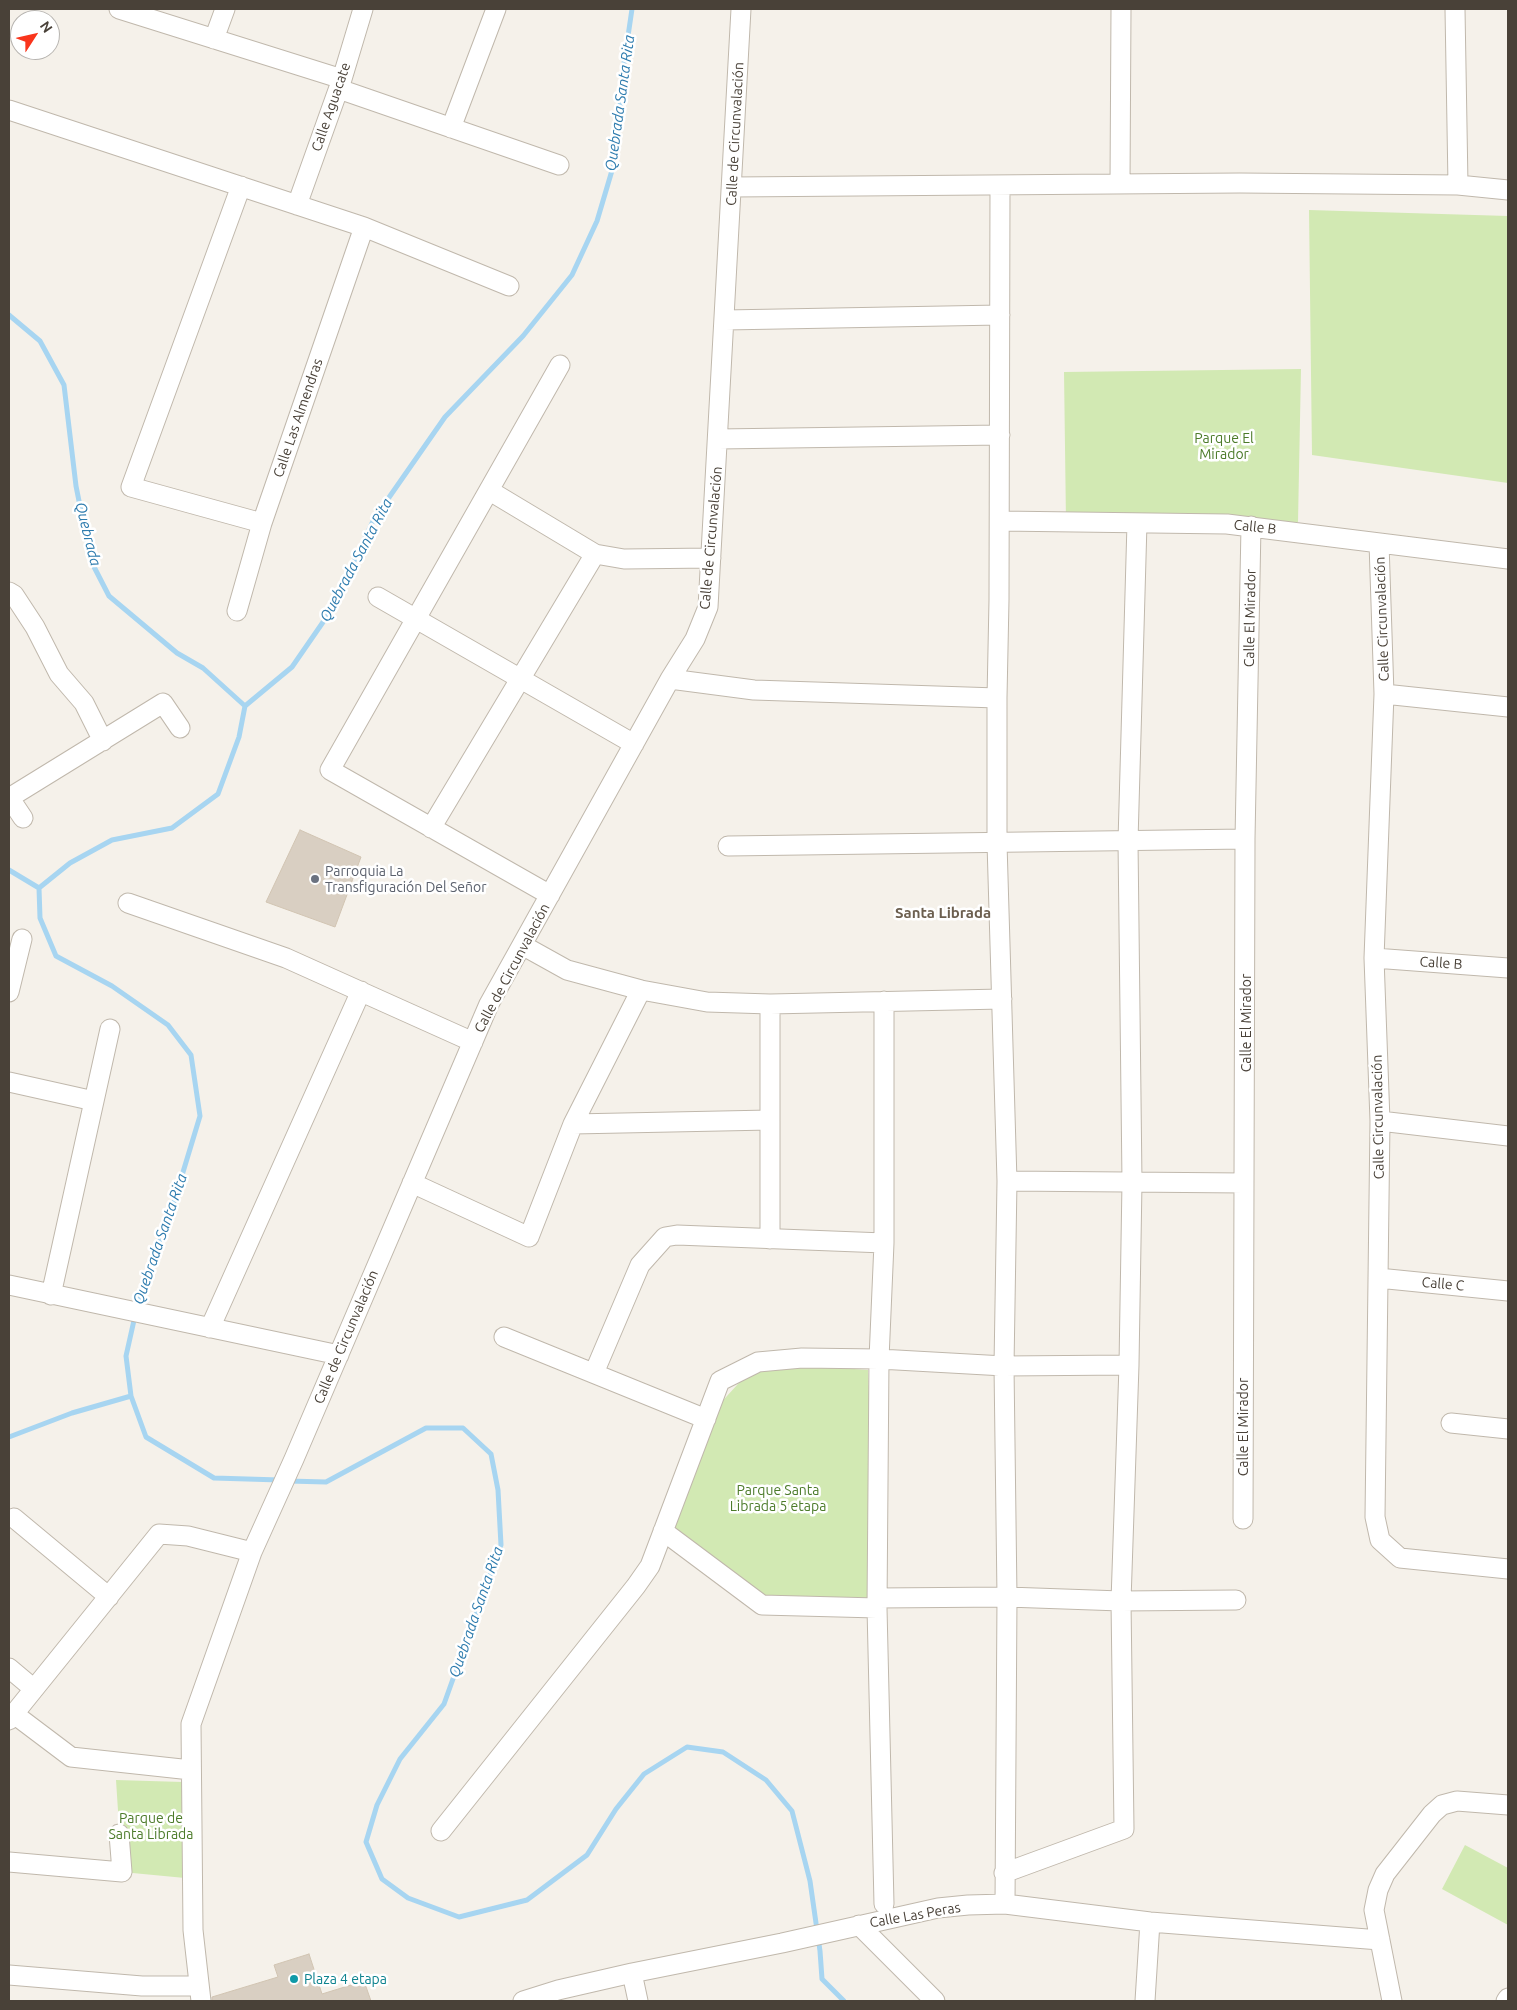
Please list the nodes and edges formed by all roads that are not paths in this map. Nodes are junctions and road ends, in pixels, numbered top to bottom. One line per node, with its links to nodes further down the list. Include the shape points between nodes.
1 (119, 9): 8 (street)
2 (225, 9): 8 (street)
3 (363, 9): 9 (street, Calle Aguacate)
4 (496, 9): 11 (street)
5 (741, 9): 17 (street, Calle de Circunvalación)
6 (1121, 9): 13 (street)
7 (1456, 9): 14 (street)
8 (214, 39): 9 (street)
9 (340, 84): 11 (street); 19 (street, Calle Aguacate)
10 (9, 110): 15 (street)
11 (451, 128): 12 (street)
12 (558, 165)
13 (1120, 184): 14 (street); 16 (street)
14 (1458, 185): 18 (street)
15 (241, 186): 19 (street); 29 (street, via 131,487)
16 (1000, 186): 17 (street); 22 (street)
17 (732, 187): 23 (street, Calle de Circunvalación)
18 (1508, 190)
19 (297, 205): 20 (street)
20 (364, 227): 21 (street); 29 (street, Calle Las Almendras)
21 (509, 286)
22 (1000, 315): 23 (street); 25 (street)
23 (725, 320): 26 (street, Calle de Circunvalación)
24 (560, 365): 27 (street)
25 (1000, 435): 26 (street); 28 (street)
26 (718, 439): 34 (street, Calle de Circunvalación)
27 (490, 491): 33 (street); 39 (street)
28 (1000, 521): 30 (street, Calle B); 43 (street)
29 (262, 523): 38 (street, Calle Las Almendras)
30 (1136, 523): 31 (street, Calle B); 52 (street)
31 (1251, 526): 32 (street, Calle B); 51 (street, Calle El Mirador)
32 (1380, 543): 35 (street, Calle B); 42 (street, Calle Circunvalación)
33 (595, 554): 34 (street, via 624,559); 40 (street)
34 (711, 558): 41 (street, Calle de Circunvalación, via 708,607 695,639)
35 (1508, 559)
36 (9, 592): 46 (street, via 35,627 59,674 84,703)
37 (378, 597): 39 (street)
38 (237, 611)
39 (416, 619): 40 (street); 50 (street, via 330,770)
40 (521, 679): 47 (street); 50 (street)
41 (670, 679): 43 (street, via 754,690); 47 (street, Calle de Circunvalación)
42 (1384, 694): 44 (street, Calle Circunvalación); 59 (street, Calle Circunvalación)
43 (997, 698): 53 (street)
44 (1508, 707)
45 (180, 728): 46 (street, via 164,703)
46 (103, 741): 48 (street)
47 (634, 744): 55 (street, Calle de Circunvalación)
48 (9, 797): 49 (street)
49 (23, 818)
50 (431, 828): 55 (street)
51 (1246, 839): 52 (street); 78 (street, Calle El Mirador)
52 (1128, 841): 53 (street); 76 (street)
53 (997, 843): 54 (street); 64 (street)
54 (728, 846)
55 (550, 895): 58 (street, Calle de Circunvalación)
56 (128, 903): 62 (street, via 286,958)
57 (22, 939): 63 (street)
58 (522, 946): 61 (street, via 567,970); 68 (street, Calle de Circunvalación)
59 (1374, 958): 60 (street, Calle B); 72 (street, Calle Circunvalación)
60 (1508, 968)
61 (641, 990): 66 (street, via 707,1002); 73 (street)
62 (361, 991): 68 (street); 85 (street)
63 (9, 992)
64 (1002, 999): 65 (street); 75 (street)
65 (884, 1001): 66 (street); 80 (street)
66 (770, 1004): 71 (street)
67 (110, 1029): 70 (street)
68 (473, 1042): 77 (street, Calle de Circunvalación)
69 (9, 1082): 70 (street)
70 (94, 1100): 84 (street)
71 (770, 1120): 73 (street); 79 (street)
72 (1380, 1121): 74 (street); 81 (street, Calle Circunvalación)
73 (574, 1124): 77 (street, via 529,1237)
74 (1508, 1136)
75 (1007, 1181): 76 (street); 90 (street)
76 (1132, 1182): 78 (street); 89 (street)
77 (412, 1183): 87 (street, Calle de Circunvalación)
78 (1244, 1183): 96 (street, Calle El Mirador)
79 (770, 1239): 80 (street); 91 (street, via 665,1237 640,1265)
80 (884, 1243): 88 (street)
81 (1378, 1278): 83 (street, Calle C); 99 (street, Calle Circunvalación, via 1375,1517 1380,1540 1400,1558)
82 (9, 1285): 84 (street)
83 (1508, 1290)
84 (51, 1295): 85 (street)
85 (210, 1328): 87 (street)
86 (504, 1336): 91 (street)
87 (339, 1354): 98 (street, Calle de Circunvalación)
88 (879, 1359): 90 (street); 92 (street, via 802,1358 758,1362 720,1381); 104 (street)
89 (1129, 1365): 90 (street); 103 (street)
90 (1004, 1366): 101 (street)
91 (594, 1373): 92 (street)
92 (706, 1418): 97 (street)
93 (1451, 1423): 94 (street)
94 (1508, 1429)
95 (14, 1518): 100 (street)
96 (1243, 1519)
97 (663, 1531): 104 (street, via 762,1605); 110 (street, via 650,1566 636,1586)
98 (252, 1552): 100 (street, via 188,1536 159,1534); 108 (street, Calle de Circunvalación, via 191,1724)
99 (1508, 1569)
100 (108, 1597): 106 (street)
101 (1007, 1597): 103 (street); 104 (street); 113 (street)
102 (1236, 1600): 103 (street)
103 (1120, 1601): 113 (street, via 1124,1829)
104 (877, 1603): 114 (street)
105 (9, 1668): 106 (street)
106 (34, 1689): 107 (street)
107 (11, 1717): 108 (street, via 71,1757)
108 (191, 1770): 123 (street, Calle de Circunvalación, via 193,1930)
109 (1508, 1805): 116 (street, via 1457,1800 1442,1805 1385,1874)
110 (441, 1831)
111 (119, 1834): 112 (street, via 122,1872)
112 (9, 1862)
113 (1004, 1873): 115 (street)
114 (884, 1904)
115 (1005, 1904): 117 (street, Calle Las Peras); 118 (street, Calle Las Peras, via 938,1908)
116 (1374, 1910): 119 (street); 120 (street)
117 (1150, 1922): 119 (street, Calle Las Peras); 128 (street)
118 (854, 1926): 121 (street, Calle Las Peras); 127 (street)
119 (1345, 1937): 120 (street, Calle Las Peras)
120 (1380, 1940): 129 (street)
121 (632, 1973): 125 (street, Calle Las Peras); 126 (street)
122 (9, 1974): 123 (street)
123 (200, 1994)
124 (1508, 1998): 130 (street)
125 (523, 2001)
126 (638, 2001)
127 (935, 2001)
128 (1145, 2001)
129 (1392, 2001)
130 (1506, 2001)

